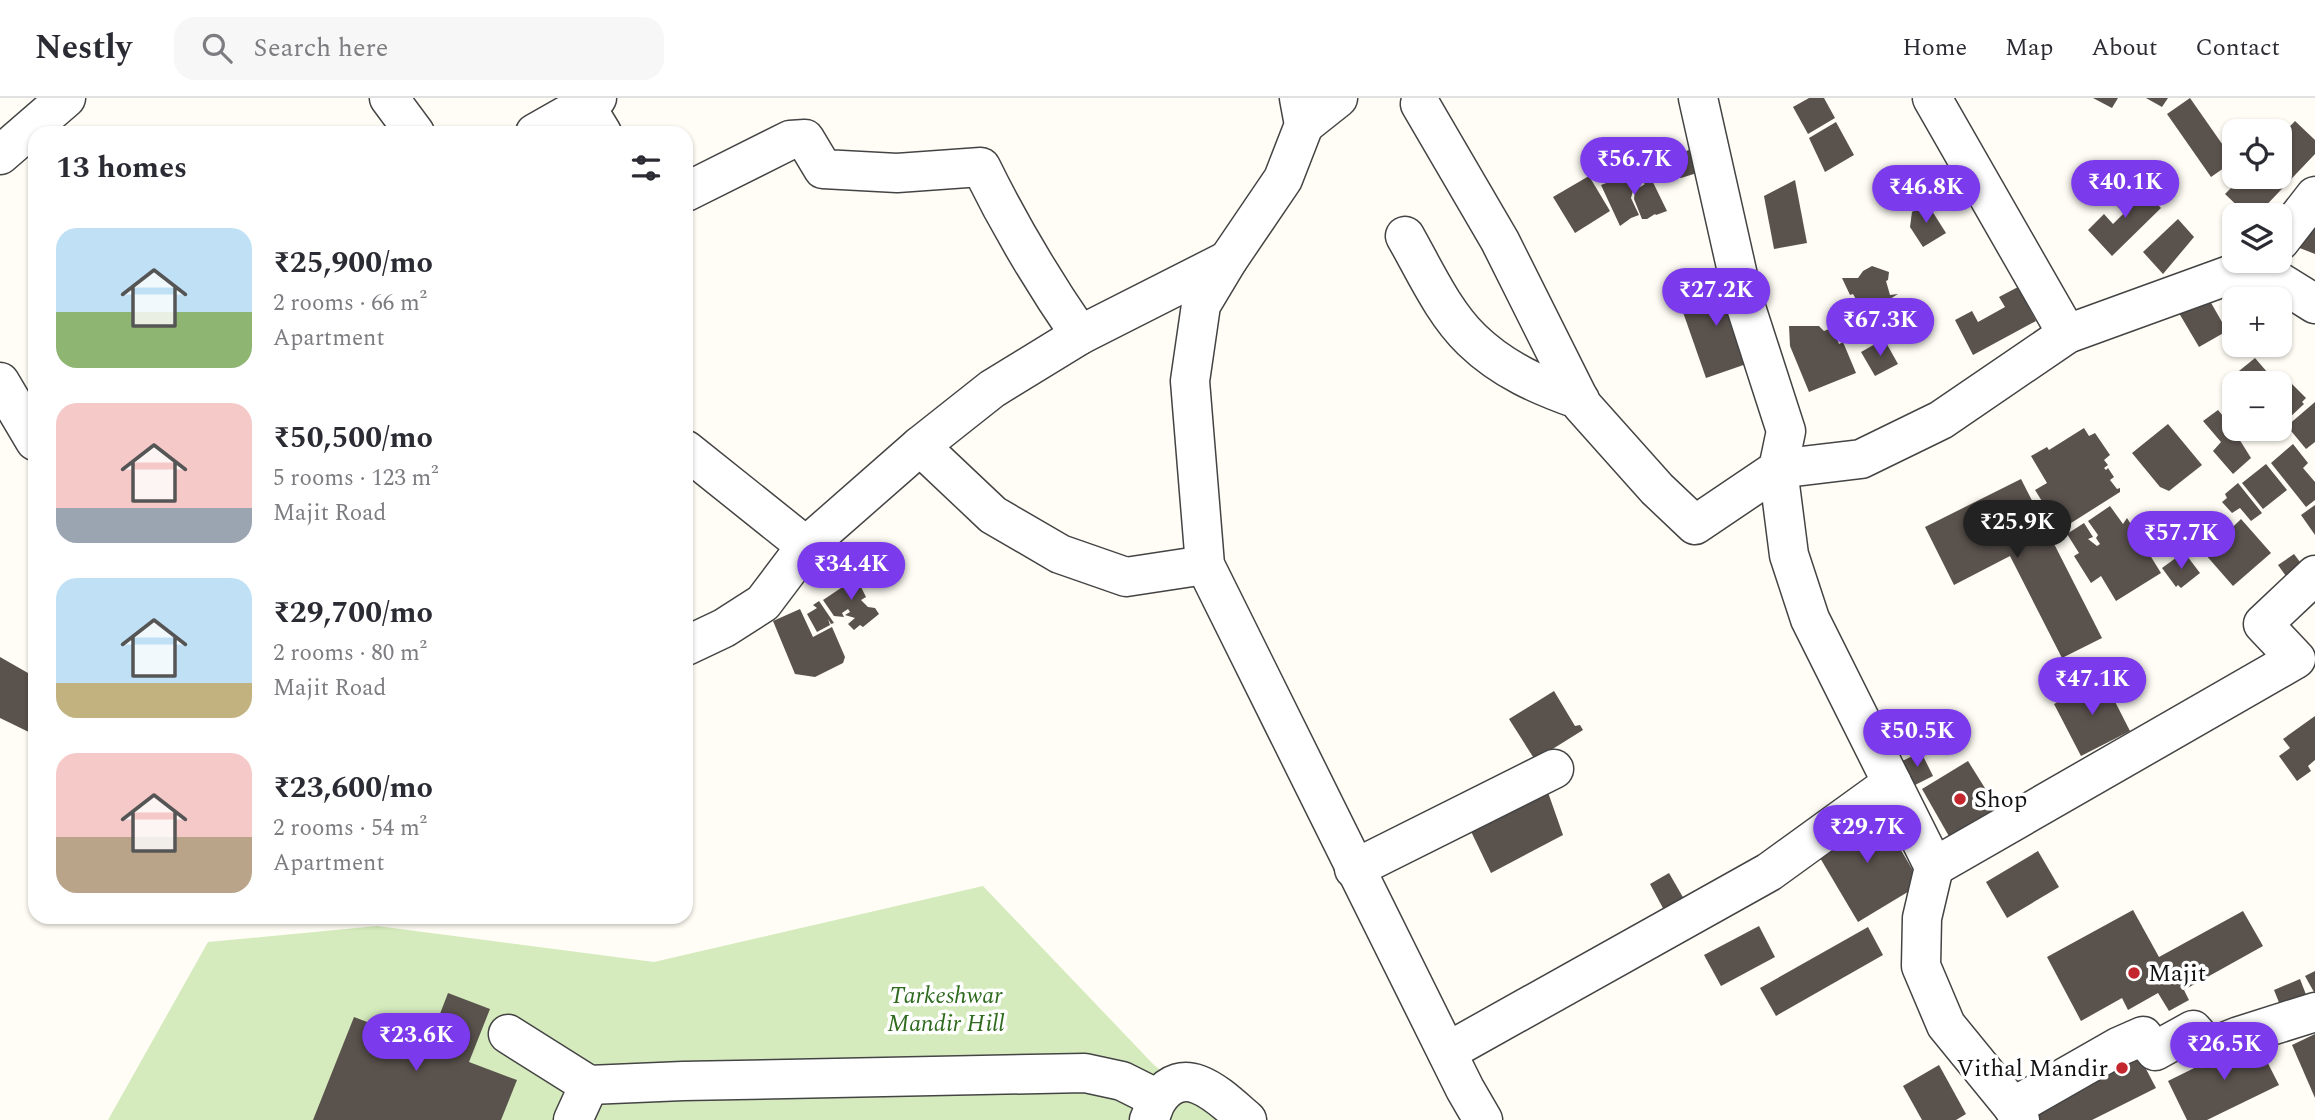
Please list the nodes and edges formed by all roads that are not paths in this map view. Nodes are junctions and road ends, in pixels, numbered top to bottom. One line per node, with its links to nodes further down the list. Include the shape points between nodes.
1 (66, 98): 9 (street)
2 (389, 98): 10 (street)
3 (1338, 98): 8 (street)
4 (1698, 98): 29 (street, via 1743,298 1786,430)
5 (1932, 98): 22 (street)
6 (1420, 104): 25 (street, via 1500,240)
7 (595, 112): 11 (street)
8 (1301, 112): 18 (street, via 1283,179)
9 (34, 126)
10 (410, 126)
11 (556, 126)
12 (28, 131): 13 (street)
13 (0, 155)
14 (693, 188): 23 (street, via 790,140 804,139 823,169 897,173 981,167 1034,267)
15 (2315, 195): 16 (street)
16 (2292, 225)
17 (1405, 236): 25 (street, via 1442,302 1472,340 1509,369)
18 (1228, 260): 23 (street); 31 (street, via 1201,305 1190,381)
19 (2235, 273): 22 (street)
20 (2284, 273): 21 (street)
21 (2315, 304)
22 (2067, 334): 29 (street, via 1941,419 1861,459)
23 (1080, 335): 27 (street, via 992,389)
24 (0, 382): 26 (street)
25 (1580, 400): 29 (street, via 1657,489 1695,525)
26 (28, 429)
27 (920, 446): 30 (street); 31 (street, via 993,515 1059,554 1126,577)
28 (693, 456): 30 (street)
29 (1778, 468): 35 (street, via 1789,555 1810,619)
30 (806, 546): 33 (street, via 763,603)
31 (1205, 565): 37 (street)
32 (2315, 575): 36 (street, via 2263,624 2296,659)
33 (693, 643)
34 (1554, 769): 37 (street)
35 (1892, 783): 36 (street); 40 (street, via 1769,872)
36 (1934, 867): 43 (street, via 1922,918 1921,966 1946,1025)
37 (1354, 869): 40 (street)
38 (2315, 1012): 43 (street, via 2209,1048 2193,1030 2154,1051 2143,1036 2118,1047)
39 (508, 1034): 41 (street)
40 (1447, 1052): 46 (street)
41 (589, 1085): 42 (street, via 1085,1073 1122,1082); 44 (street)
42 (1154, 1110): 45 (street, via 1172,1086 1190,1081 1209,1089)
43 (2016, 1114)
44 (573, 1120)
45 (1247, 1120)
46 (1483, 1120)

